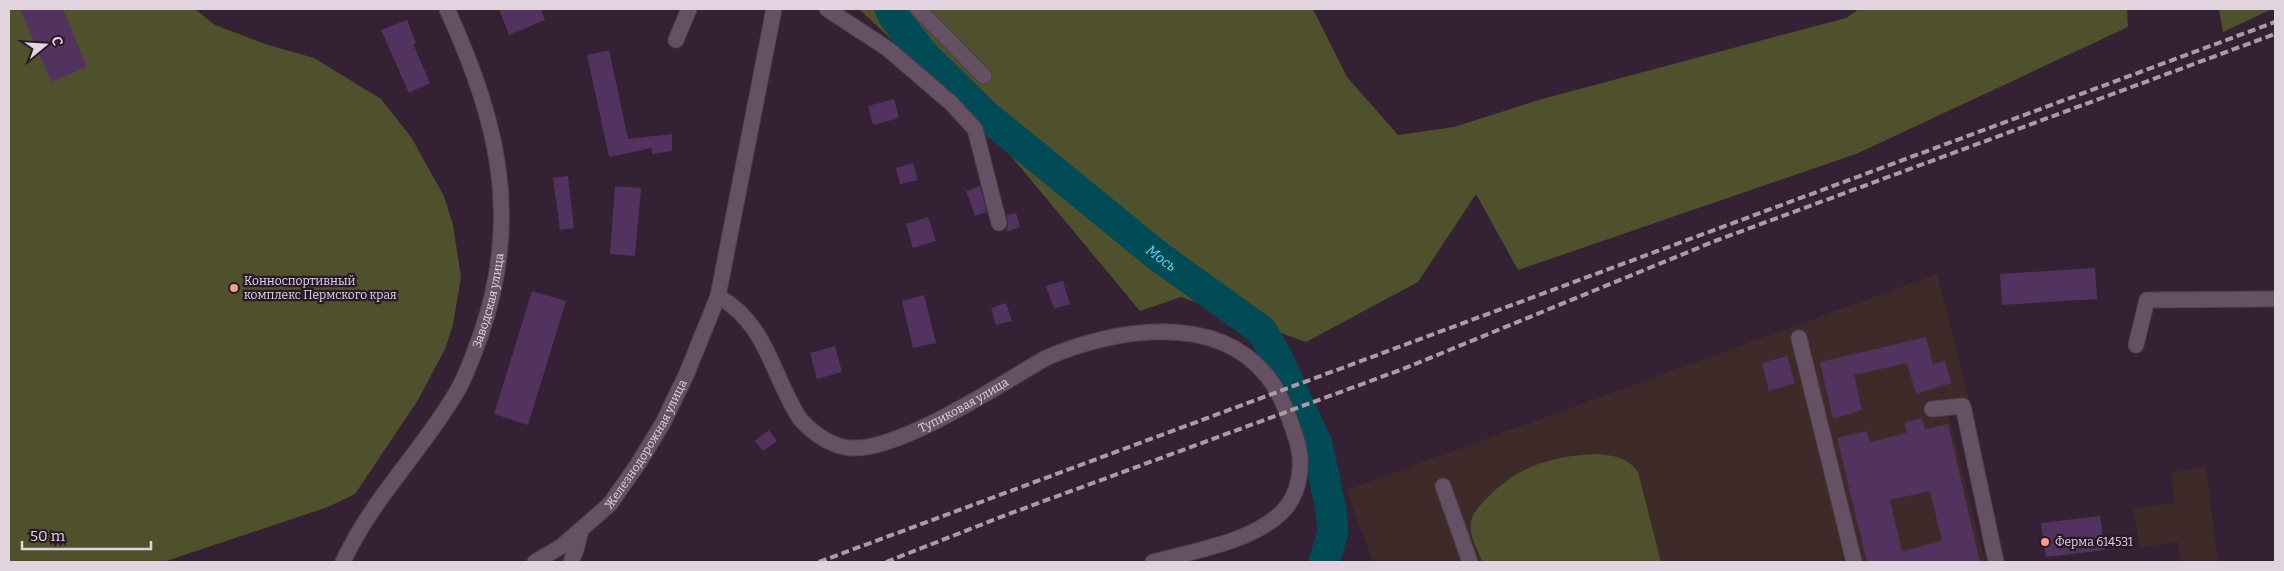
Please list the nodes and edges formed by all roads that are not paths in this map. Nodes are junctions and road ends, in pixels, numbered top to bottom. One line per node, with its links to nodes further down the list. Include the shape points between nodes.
1 (447, 9): 16 (street, Заводская улица, via 487,109 498,157 500,240 495,279 483,326 456,393 368,517)
2 (689, 9): 6 (street)
3 (774, 9): 9 (street, Железнодорожная улица)
4 (827, 9): 8 (street, via 888,49 951,103 975,129)
5 (918, 9): 7 (street)
6 (676, 40)
7 (984, 76)
8 (999, 223)
9 (718, 296): 15 (street, Железнодорожная улица, via 663,423 610,504); 19 (street, Тупиковая улица, via 735,306 754,328 800,419 830,443 851,448 878,446 915,431 1046,358 1088,342 1136,332 1160,332 1206,337 1242,353 1268,376 1283,404 1299,446 1300,472 1296,490 1282,512 1255,530)
10 (2275, 303): 12 (street, via 2147,300)
11 (1799, 338): 21 (street)
12 (2136, 345)
13 (1932, 409): 22 (street, via 1963,406)
14 (1443, 486): 20 (street)
15 (581, 530): 17 (street, Железнодорожная улица); 18 (street)
16 (343, 562)
17 (535, 562)
18 (570, 562)
19 (1153, 562)
20 (1470, 562)
21 (1854, 562)
22 (1996, 562)

